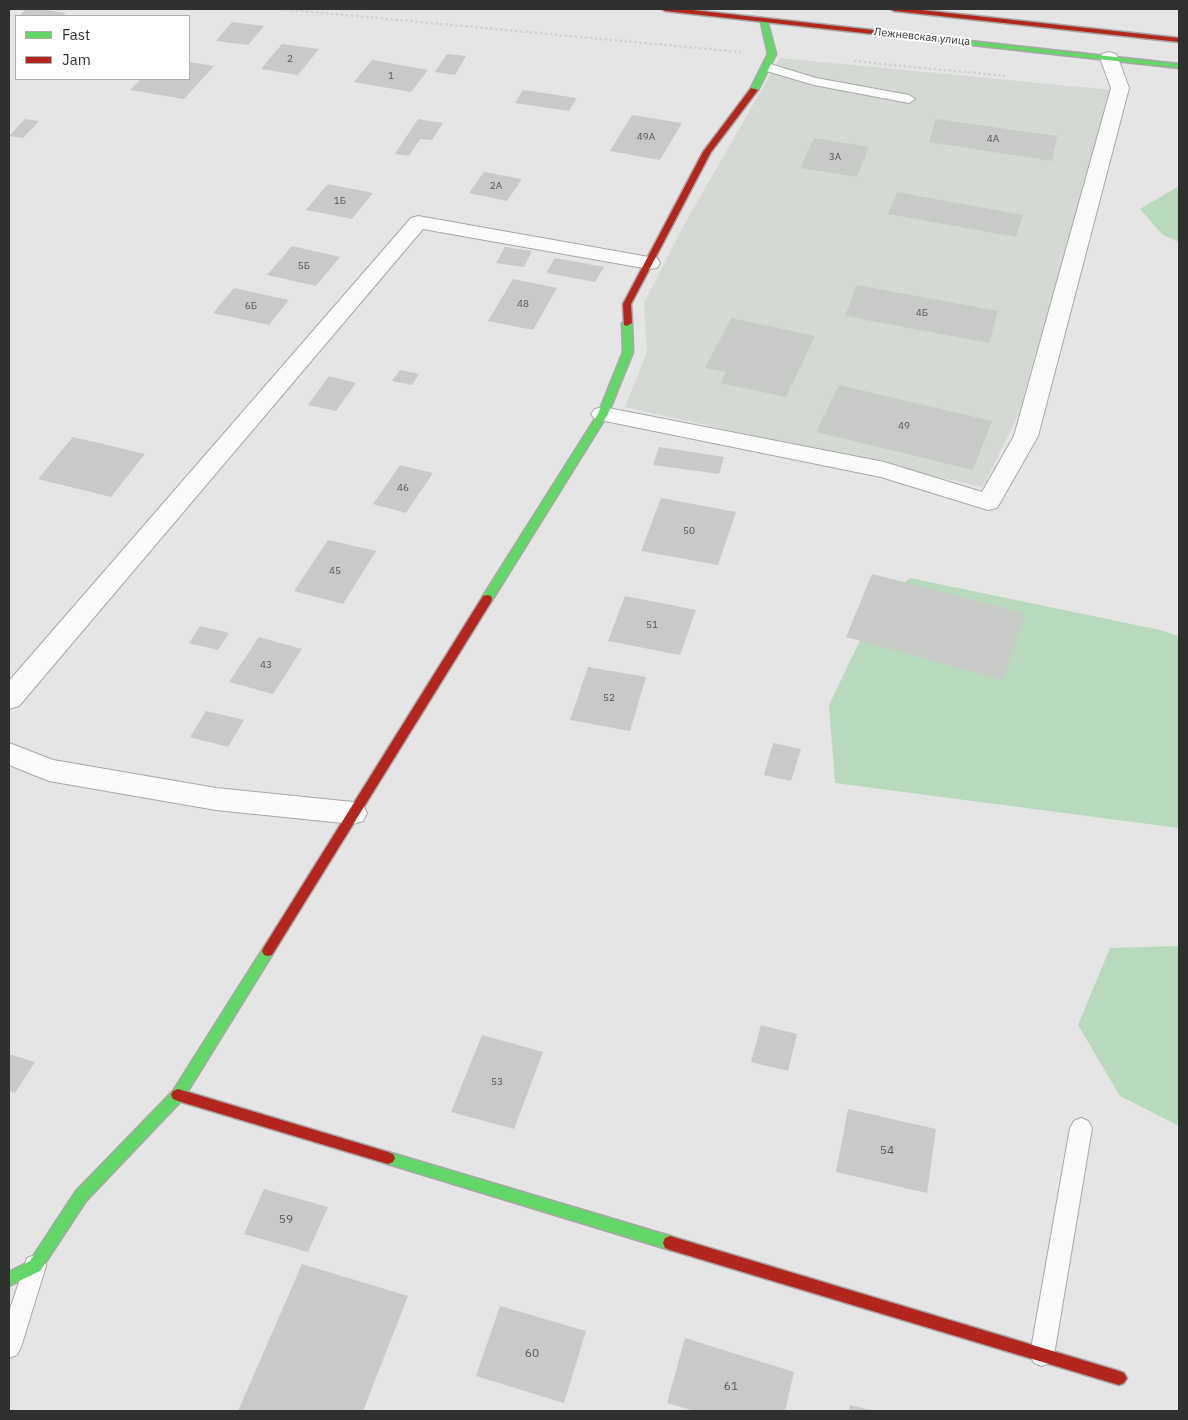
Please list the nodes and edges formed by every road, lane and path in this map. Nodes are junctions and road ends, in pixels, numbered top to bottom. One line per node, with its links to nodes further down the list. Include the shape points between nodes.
1 (281, 9): 6 (path)
2 (665, 9): 4 (main road, Лежневская улица)
3 (894, 9): 5 (main road, Лежневская улица)
4 (763, 20): 6 (main road); 7 (main road, Лежневская улица)
5 (1179, 40)
6 (772, 54): 10 (main road)
7 (1109, 58): 9 (main road, Лежневская улица); 14 (street, via 1120,88 1026,436 988,502 884,470)
8 (854, 61): 11 (path)
9 (1179, 66)
10 (767, 67): 12 (lane, via 814,81); 13 (main road, via 758,85 707,152)
11 (1012, 77)
12 (909, 99)
13 (649, 263): 14 (main road, via 627,304 628,352); 15 (street, via 418,222)
14 (603, 414): 17 (main road)
15 (9, 699)
16 (9, 754): 17 (street, via 49,770 216,799)
17 (353, 813): 18 (main road)
18 (178, 1095): 20 (main road, via 81,1196); 23 (main road)
19 (1081, 1128): 23 (lane)
20 (35, 1266): 21 (main road); 22 (lane)
21 (9, 1279)
22 (9, 1347)
23 (1042, 1355): 24 (main road)
24 (1119, 1378)

